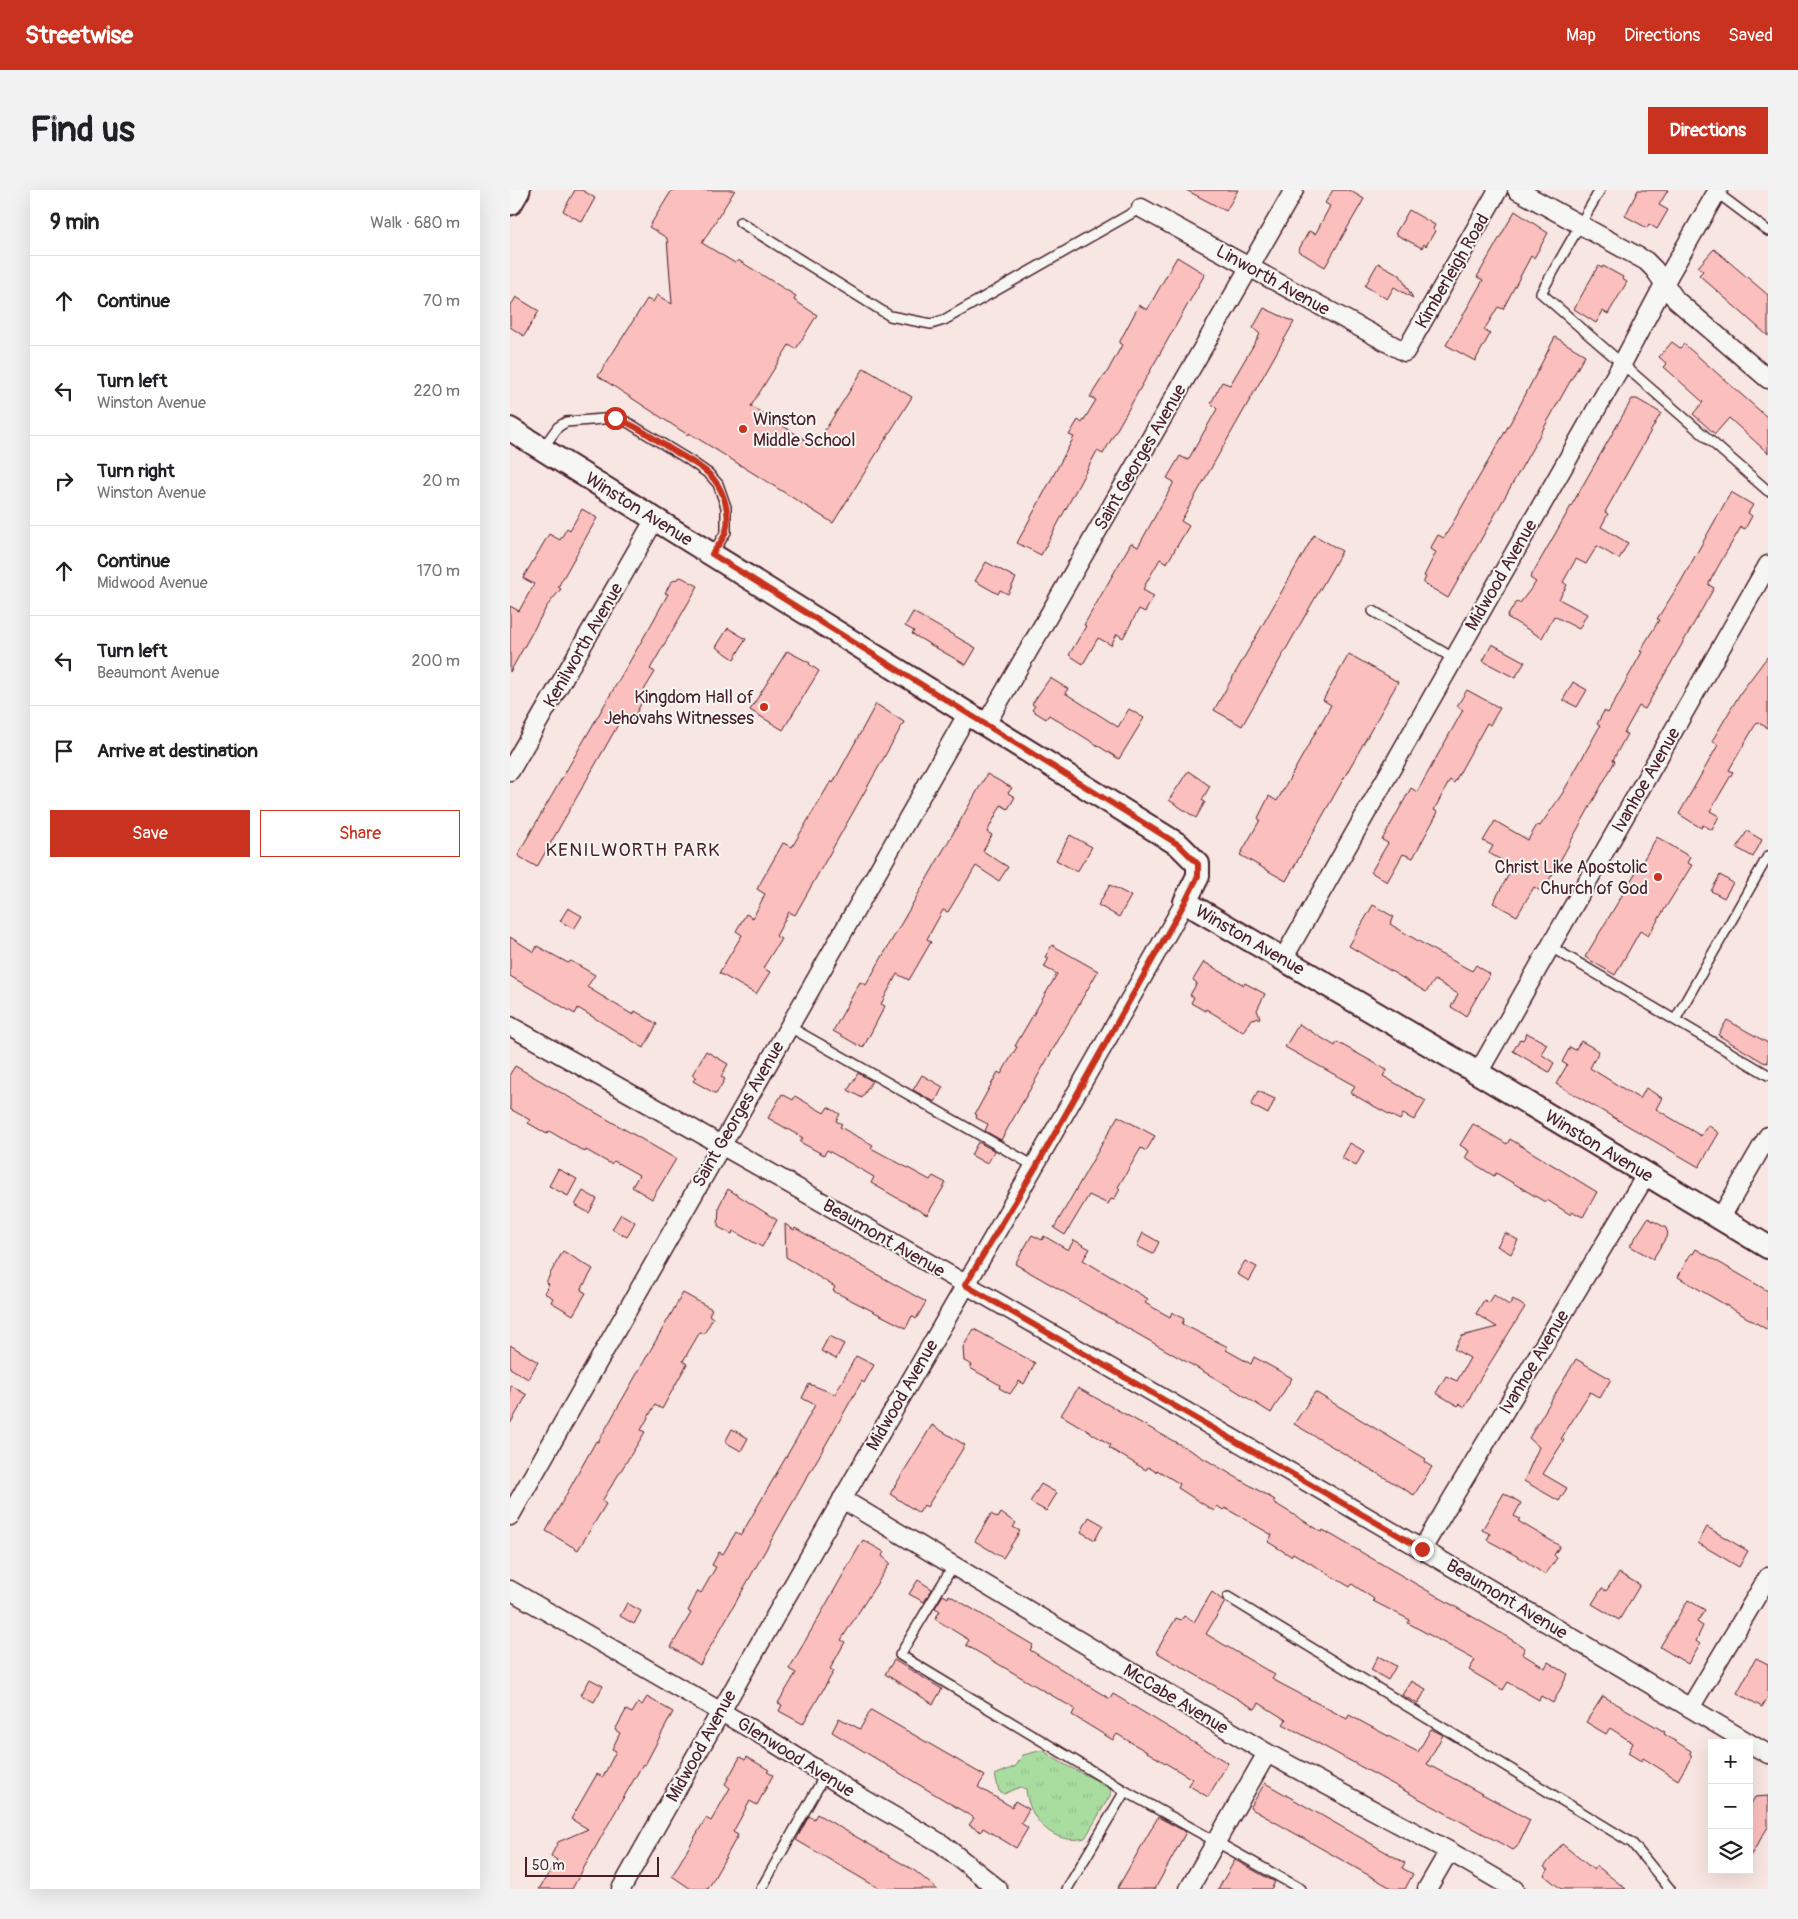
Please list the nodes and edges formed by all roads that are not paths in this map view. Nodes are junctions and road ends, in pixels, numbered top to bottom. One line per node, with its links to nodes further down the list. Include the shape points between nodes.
1 (517, 190): 7 (main road)
2 (1294, 190): 12 (street, Saint Georges Avenue)
3 (1498, 190): 14 (street, Kimberleigh Road)
4 (1517, 190): 10 (street)
5 (1600, 190): 10 (lane)
6 (1717, 191): 11 (lane); 13 (street, Midwood Avenue)
7 (510, 202)
8 (1141, 208): 9 (lane, via 944,320 931,324 890,316); 12 (street, Linworth Avenue)
9 (740, 222)
10 (1580, 224): 13 (street, via 1646,261); 15 (lane, via 1541,293)
11 (1768, 231)
12 (1250, 267): 14 (street, Linworth Avenue); 25 (street, Saint Georges Avenue)
13 (1664, 284): 15 (street, Midwood Avenue); 16 (street, via 1676,300)
14 (1405, 352)
15 (1622, 364): 19 (lane); 24 (street, Midwood Avenue)
16 (1768, 379)
17 (510, 429): 18 (street, Winston Avenue)
18 (542, 449): 20 (street, Winston Avenue); 21 (lane, via 558,426 566,422 615,418 689,460 709,474 726,507 726,532)
19 (1768, 491)
20 (655, 520): 21 (street, Winston Avenue); 26 (street, Kenilworth Avenue)
21 (712, 554): 25 (street, Winston Avenue)
22 (1768, 565): 29 (street, Ivanhoe Avenue)
23 (1373, 611): 24 (lane)
24 (1453, 658): 30 (street, Midwood Avenue)
25 (977, 719): 28 (street, Winston Avenue, via 1191,855 1198,864 1198,876); 33 (street, Saint Georges Avenue)
26 (510, 771)
27 (1768, 856): 31 (lane)
28 (1185, 902): 30 (street, Winston Avenue); 38 (street, Midwood Avenue)
29 (1551, 947): 31 (lane); 34 (street, Ivanhoe Avenue)
30 (1282, 960): 34 (street, Winston Avenue)
31 (1675, 1020): 35 (lane)
32 (510, 1026): 37 (street, Beaumont Avenue)
33 (788, 1026): 37 (street, Saint Georges Avenue); 38 (lane)
34 (1478, 1073): 39 (street, Winston Avenue)
35 (1768, 1075)
36 (1768, 1136): 40 (street)
37 (721, 1144): 42 (street, Beaumont Avenue); 44 (street, Saint Georges Avenue)
38 (1036, 1167): 42 (street, Midwood Avenue)
39 (1646, 1175): 40 (street, Winston Avenue); 45 (street, Ivanhoe Avenue)
40 (1720, 1219): 41 (street, Winston Avenue)
41 (1768, 1247)
42 (965, 1285): 43 (street, Midwood Avenue); 45 (street, Beaumont Avenue)
43 (842, 1499): 46 (street, McCabe Avenue); 51 (street, Midwood Avenue)
44 (510, 1516)
45 (1422, 1549): 50 (street, Beaumont Avenue)
46 (953, 1566): 54 (street, McCabe Avenue); 57 (lane, via 900,1655)
47 (1768, 1577): 50 (street)
48 (510, 1590): 51 (street, Glenwood Avenue)
49 (1228, 1598): 68 (lane, via 1632,1843)
50 (1690, 1708): 52 (street, Beaumont Avenue)
51 (720, 1711): 56 (street, Glenwood Avenue); 60 (street, Midwood Avenue)
52 (1742, 1739)
53 (1753, 1745): 55 (street, Beaumont Avenue)
54 (1266, 1753): 58 (street); 59 (street, McCabe Avenue)
55 (1768, 1754)
56 (826, 1775): 61 (lane); 62 (street, Glenwood Avenue, via 942,1844)
57 (1126, 1791): 58 (lane); 63 (lane)
58 (1216, 1842): 64 (street); 65 (lane)
59 (1449, 1851): 66 (street); 67 (street, McCabe Avenue)
60 (621, 1889)
61 (761, 1889)
62 (998, 1889)
63 (1066, 1889)
64 (1189, 1889)
65 (1301, 1889)
66 (1427, 1889)
67 (1514, 1889)
68 (1670, 1889)

